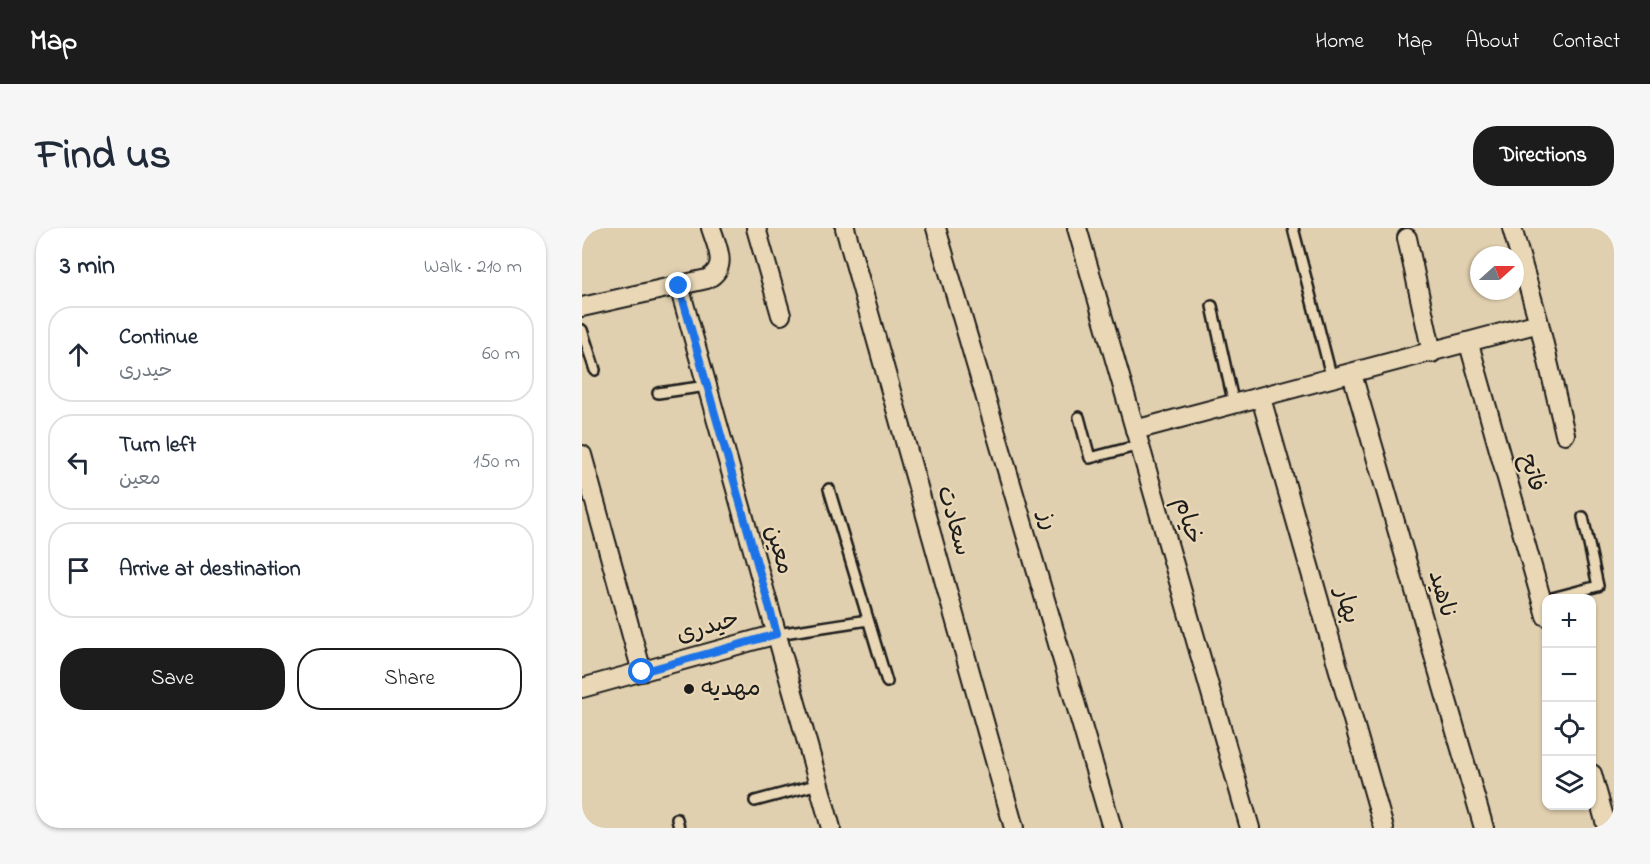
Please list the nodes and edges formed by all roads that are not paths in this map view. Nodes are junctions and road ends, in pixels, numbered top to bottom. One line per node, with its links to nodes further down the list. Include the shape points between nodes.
1 (711, 228): 9 (street, via 721,267 716,275)
2 (756, 228): 12 (street)
3 (845, 228): 41 (street, سعادت)
4 (936, 228): 42 (street, رز)
5 (1077, 228): 26 (street, خیام)
6 (1293, 228): 19 (lane)
7 (1512, 228): 13 (street)
8 (1407, 238): 16 (street)
9 (679, 286): 11 (street); 20 (street, معین)
10 (1212, 306): 23 (lane)
11 (582, 307)
12 (781, 315)
13 (1539, 323): 15 (street); 25 (street)
14 (582, 330): 17 (lane)
15 (1469, 344): 16 (street); 30 (street, فاتح)
16 (1432, 353): 18 (street)
17 (595, 370)
18 (1352, 374): 19 (street); 45 (street, ناهید)
19 (1332, 379): 22 (street)
20 (707, 386): 21 (lane); 33 (street, معین)
21 (658, 393)
22 (1261, 398): 23 (street); 44 (street, بهار)
23 (1234, 405): 26 (street)
24 (1079, 417): 26 (lane, via 1090,458)
25 (1565, 434)
26 (1138, 438): 43 (street, خیام)
27 (582, 454): 34 (street)
28 (829, 489): 32 (lane)
29 (1583, 517): 31 (lane, via 1598,586)
30 (1544, 594)
31 (1575, 594)
32 (868, 620): 33 (lane); 35 (lane)
33 (777, 634): 34 (street, حیدری); 37 (street, معین)
34 (642, 672): 36 (street, حیدری)
35 (887, 682)
36 (582, 688)
37 (819, 784): 39 (lane); 40 (street, معین)
38 (1596, 788): 46 (street)
39 (755, 801)
40 (831, 828)
41 (1014, 828)
42 (1112, 828)
43 (1250, 828)
44 (1384, 828)
45 (1484, 828)
46 (1607, 828)

